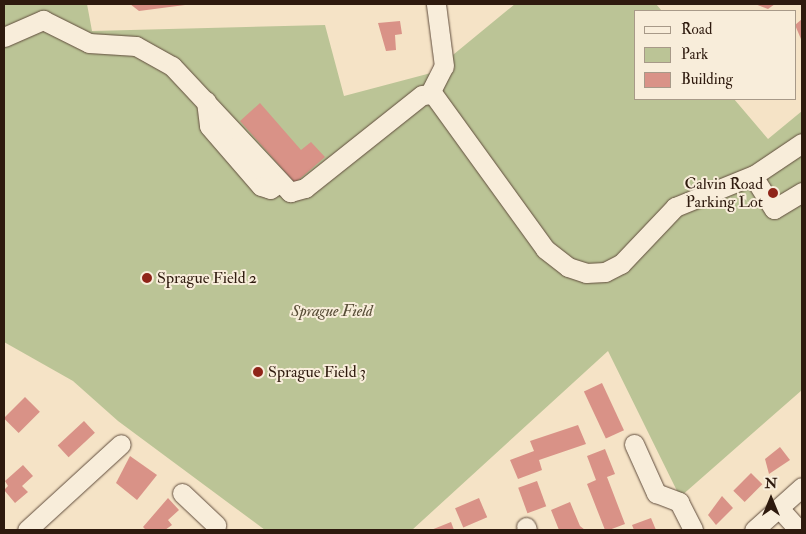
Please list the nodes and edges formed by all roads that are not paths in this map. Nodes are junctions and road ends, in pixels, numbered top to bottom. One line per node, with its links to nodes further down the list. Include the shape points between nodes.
1 (436, 4): 4 (street, via 443,63)
2 (44, 12): 3 (street); 4 (street, via 89,43 127,44 145,50 181,73 206,101 209,126 261,186 270,189 279,183 290,192 305,188)
3 (4, 37)
4 (430, 93): 6 (street, via 476,147 539,242 578,271 614,268 675,208)
5 (802, 143): 6 (street)
6 (754, 175): 7 (street, via 774,209)
7 (802, 192)
8 (121, 444): 14 (street)
9 (634, 444): 15 (street, via 658,496 680,502)
10 (802, 486): 12 (street)
11 (182, 492): 13 (street)
12 (779, 508): 16 (street); 17 (street)
13 (217, 523)
14 (27, 530)
15 (693, 530)
16 (754, 530)
17 (799, 530)

